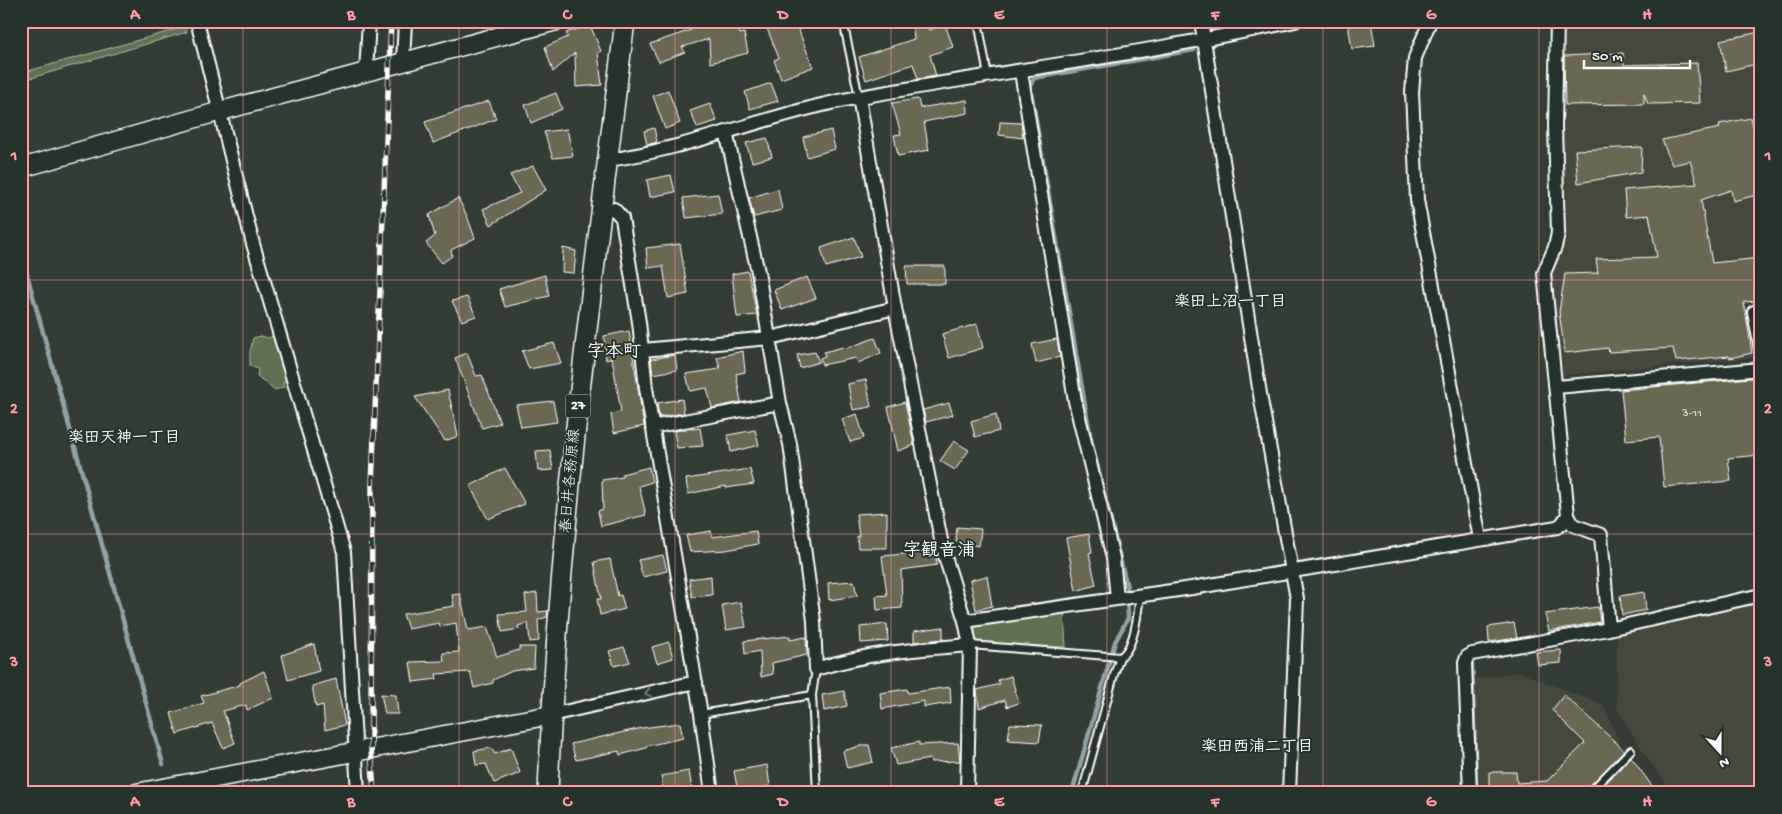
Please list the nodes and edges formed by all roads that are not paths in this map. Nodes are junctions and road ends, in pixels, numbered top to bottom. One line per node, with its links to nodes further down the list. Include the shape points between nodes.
1 (197, 21): 18 (street)
2 (369, 21): 14 (street)
3 (405, 21): 13 (street)
4 (556, 21): 13 (street)
5 (625, 21): 20 (main road, 春日井各務原線 / 27)
6 (842, 21): 17 (lane)
7 (978, 21): 16 (lane)
8 (1201, 21): 12 (street)
9 (1296, 21): 12 (street)
10 (1430, 21): 33 (street, via 1415,58 1412,92 1417,200)
11 (1557, 21): 29 (street, via 1558,233 1544,273)
12 (1204, 42): 15 (street); 34 (street, via 1260,400)
13 (402, 62): 14 (street)
14 (366, 72): 18 (street)
15 (1021, 72): 16 (street); 37 (street, via 1075,401 1114,558)
16 (988, 76): 17 (street)
17 (859, 97): 19 (street); 23 (street)
18 (221, 111): 21 (street); 48 (street, via 253,244 344,552)
19 (726, 132): 20 (street, via 646,155); 25 (street)
20 (608, 160): 22 (main road, 春日井各務原線 / 27)
21 (21, 168)
22 (602, 210): 27 (street, via 614,209 622,218); 46 (main road, 春日井各務原線 / 27, via 572,458)
23 (895, 308): 25 (street); 38 (street, via 943,550)
24 (1761, 312): 26 (street, via 1754,312)
25 (770, 338): 27 (street); 30 (street)
26 (1761, 349)
27 (643, 350): 31 (street)
28 (1761, 368): 29 (street)
29 (1556, 387): 32 (street)
30 (780, 403): 31 (street); 42 (street, via 790,444 810,589)
31 (652, 427): 43 (street)
32 (1568, 515): 33 (street, via 1556,527); 39 (street, via 1573,525 1601,535)
33 (1480, 539): 34 (street)
34 (1291, 571): 35 (street); 57 (street, via 1297,599 1297,624)
35 (1140, 595): 37 (street); 41 (lane, via 1130,643)
36 (1761, 596): 39 (street)
37 (1118, 598): 38 (street)
38 (965, 620): 40 (street)
39 (1609, 629): 58 (street, via 1467,657)
40 (970, 645): 41 (lane); 42 (street, via 885,652); 55 (street)
41 (1120, 657): 56 (lane)
42 (816, 669): 44 (lane)
43 (696, 682): 45 (street); 46 (street, one-way to 46)
44 (812, 694): 45 (lane); 54 (lane)
45 (701, 714): 53 (street)
46 (551, 715): 48 (street); 52 (main road, 春日井各務原線 / 27)
47 (1631, 750): 59 (lane)
48 (356, 751): 49 (street); 51 (street)
49 (201, 786): 50 (street)
50 (136, 793)
51 (358, 793)
52 (548, 793)
53 (712, 793)
54 (817, 793)
55 (967, 793)
56 (1082, 793)
57 (1289, 793)
58 (1470, 793)
59 (1589, 793)

